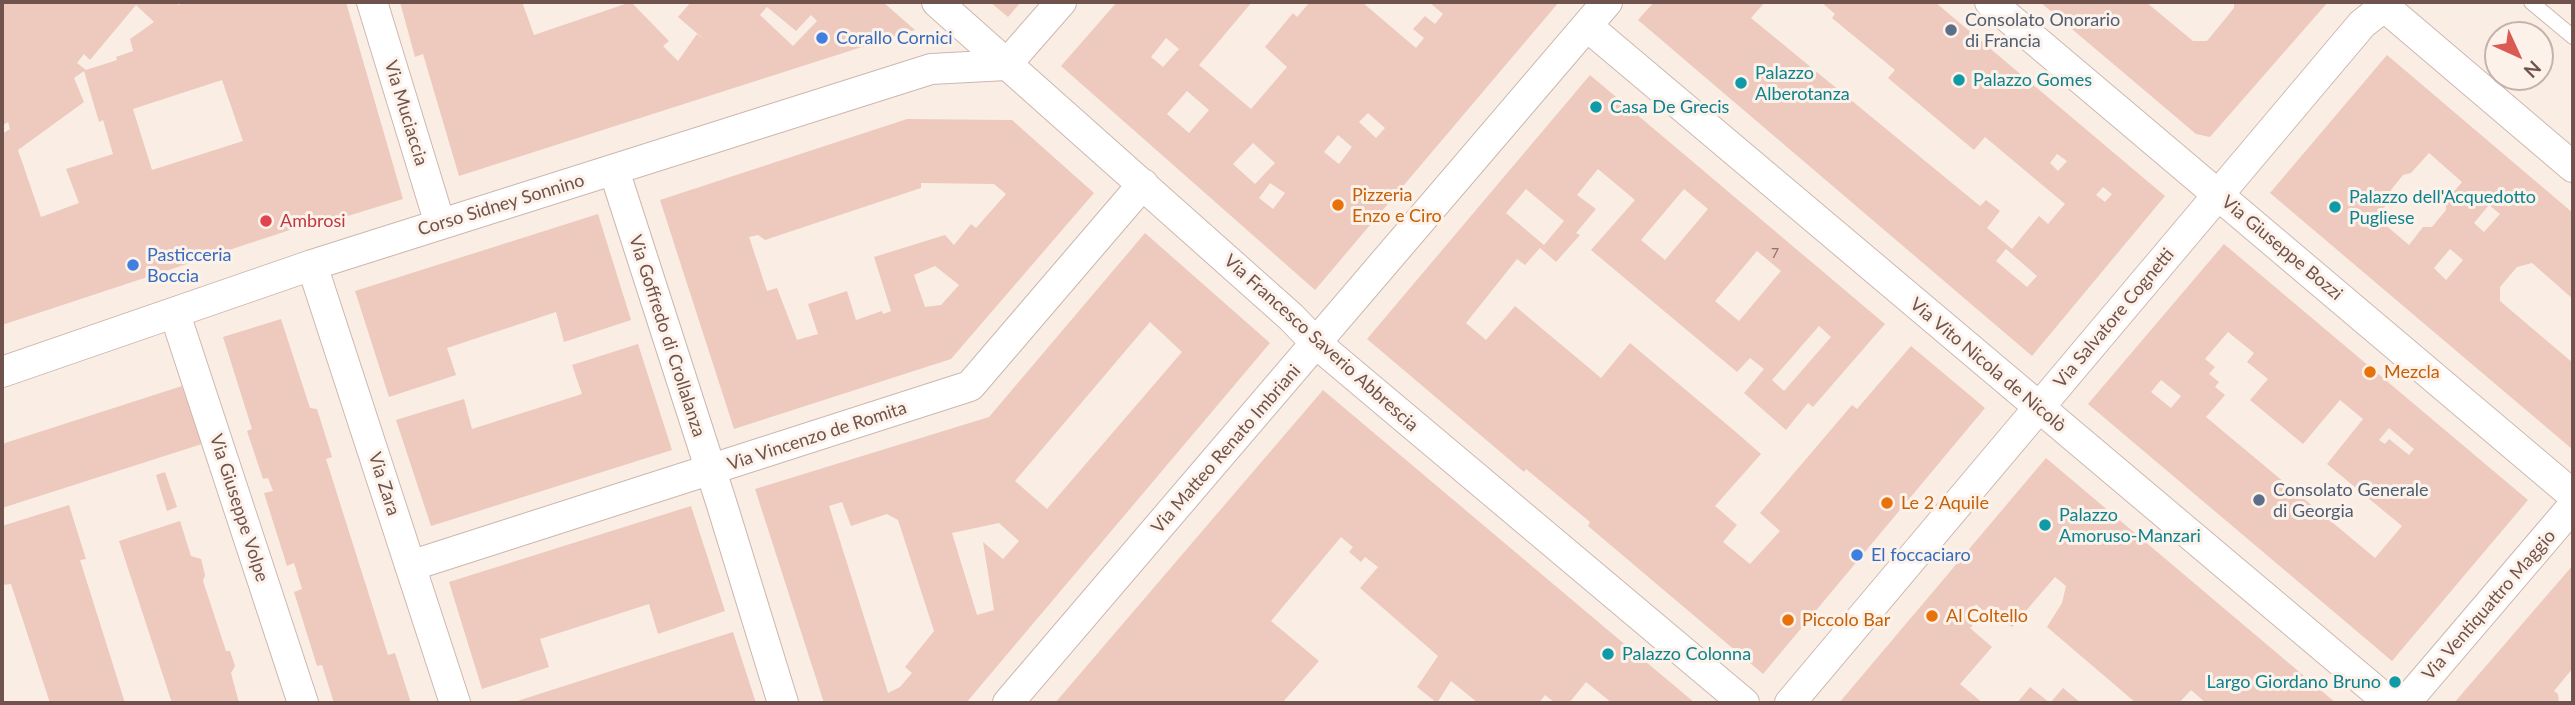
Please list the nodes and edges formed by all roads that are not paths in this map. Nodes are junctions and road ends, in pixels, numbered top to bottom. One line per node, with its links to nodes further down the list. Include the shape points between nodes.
1 (372, 2): 15 (street, Via Muciaccia)
2 (937, 2): 10 (street, Via Francesco Saverio Abbrescia)
3 (1061, 2): 10 (street)
4 (1607, 2): 8 (street, Via Matteo Renato Imbriani)
5 (2530, 2): 9 (lane)
6 (1992, 3): 14 (street, Via Giuseppe Bozzi)
7 (2388, 4): 11 (street); 14 (street, Via Salvatore Cognetti, via 2362,24)
8 (1587, 26): 18 (street, Via Matteo Renato Imbriani); 20 (street, Via Vito Nicola de Nicolò)
9 (2573, 37)
10 (1006, 65): 12 (street, Corso Sidney Sonnino, via 931,69); 13 (street, Via Francesco Saverio Abbrescia)
11 (2573, 167)
12 (614, 170): 15 (street, Corso Sidney Sonnino); 21 (street, Via Goffredo di Crollalanza)
13 (1143, 184): 18 (street, Via Francesco Saverio Abbrescia); 21 (street, Via Vincenzo de Romita, via 970,386)
14 (2218, 195): 20 (street, Via Salvatore Cognetti); 22 (street, Via Giuseppe Bozzi)
15 (440, 224): 16 (street, Corso Sidney Sonnino)
16 (312, 265): 17 (street, Corso Sidney Sonnino); 24 (street, Via Zara)
17 (175, 314): 19 (street, Corso Sidney Sonnino); 25 (street, Via Giuseppe Volpe)
18 (1317, 344): 28 (street, Via Matteo Renato Imbriani); 29 (street, Via Francesco Saverio Abbrescia)
19 (2, 372)
20 (2039, 407): 30 (street, Via Salvatore Cognetti); 31 (street, Via Vito Nicola de Nicolò)
21 (711, 471): 24 (street, Via Vincenzo de Romita); 27 (street, Via Goffredo di Crollalanza)
22 (2573, 495)
23 (2573, 506): 32 (street, Via Ventiquattro Maggio)
24 (410, 566): 26 (street, Via Zara)
25 (303, 703)
26 (455, 703)
27 (783, 703)
28 (1008, 703)
29 (1744, 703)
30 (1790, 703)
31 (2390, 703)
32 (2405, 703)

